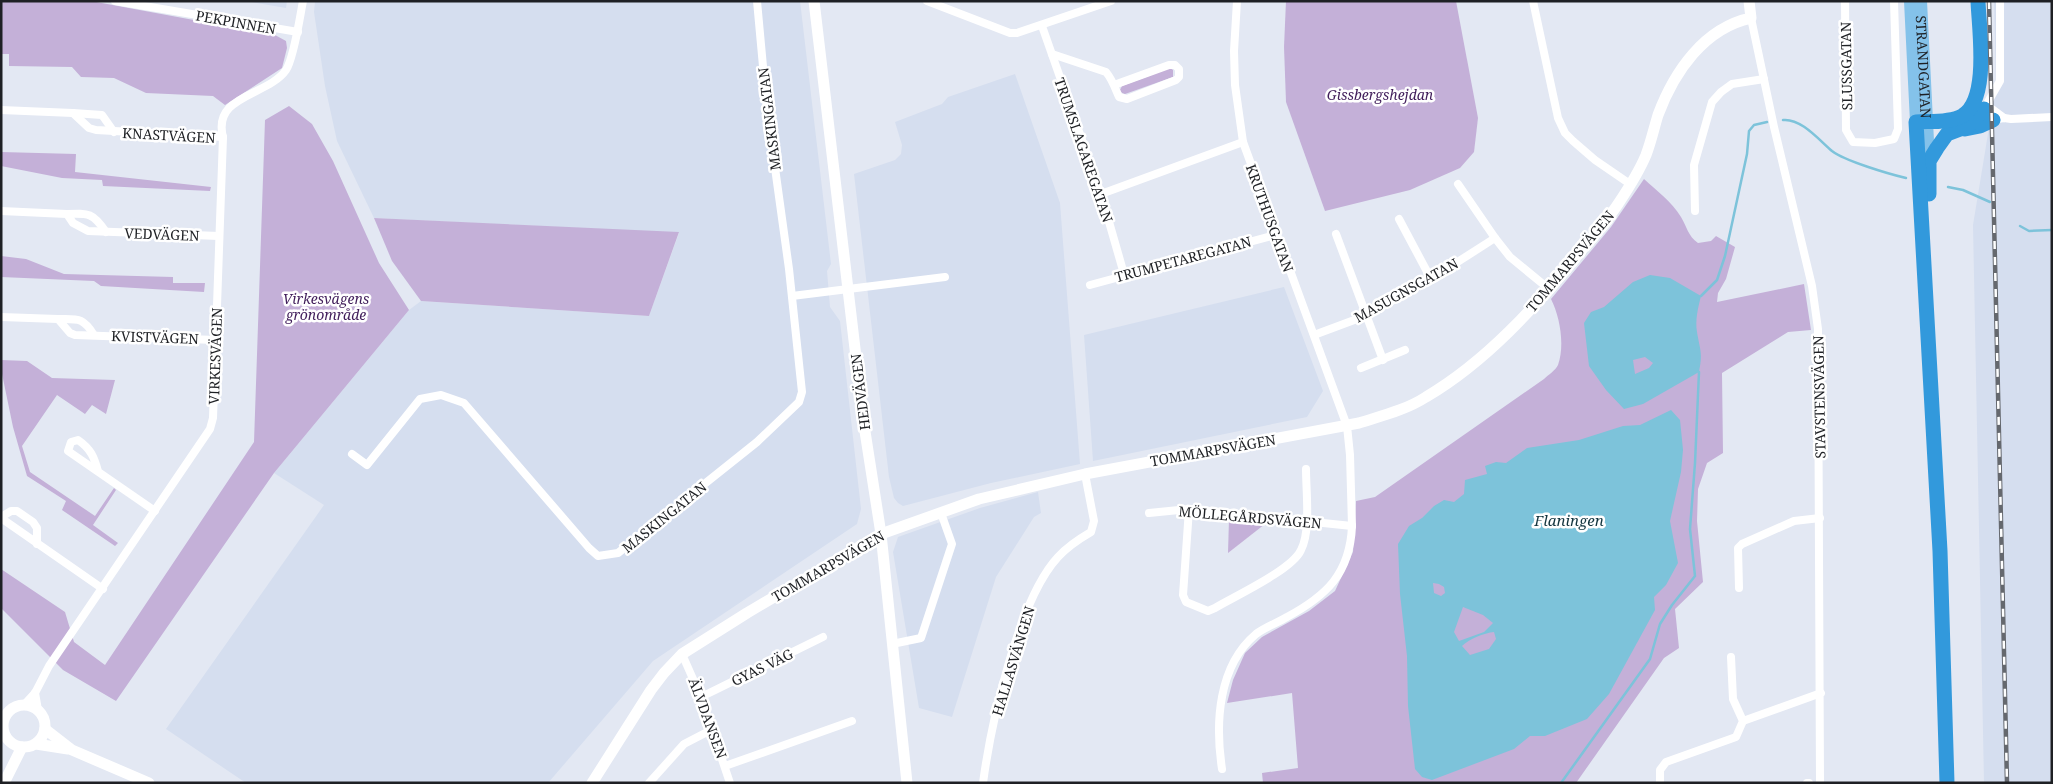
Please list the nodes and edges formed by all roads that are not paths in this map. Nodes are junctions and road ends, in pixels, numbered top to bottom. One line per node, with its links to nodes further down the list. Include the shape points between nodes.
1 (115, 1): 18 (street, PEKPINNEN)
2 (303, 1): 18 (street, VIRKESVÄGEN)
3 (758, 1): 50 (street, MASKINGATAN, via 767,110)
4 (814, 1): 48 (street, HEDVÄGEN)
5 (927, 1): 17 (street, via 1010,33)
6 (1111, 1): 17 (street)
7 (1237, 1): 30 (street, KRUTHUSGATAN, via 1235,85)
8 (1533, 1): 33 (street, via 1558,118 1565,133 1595,160)
9 (1749, 1): 16 (street)
10 (1845, 1): 11 (street, SLUSSGATAN, via 1846,130 1853,142 1875,142 1894,139 1898,129)
11 (1894, 1)
12 (1910, 1): 26 (main road, STRANDGATAN)
13 (1921, 1): 26 (main road, STRANDGATAN)
14 (1978, 1): 23 (highway, via 1979,81)
15 (2000, 1): 23 (street, via 2000,81)
16 (1751, 18): 20 (street, STAVSTENSVÄGEN); 33 (street, TOMMARPSVÄGEN, via 1736,21 1715,32 1695,51 1677,76 1659,114 1646,154)
17 (1042, 26): 19 (street, TRUMSLAGAREGATAN)
18 (298, 32): 29 (street, VIRKESVÄGEN, via 287,69 224,112 220,127)
19 (1052, 54): 21 (street, via 1106,72); 34 (street, TRUMSLAGAREGATAN)
20 (1764, 79): 36 (street, via 1732,84 1712,102 1694,166); 71 (street, STAVSTENSVÄGEN, via 1812,286 1818,329)
21 (1114, 85): 21 (street, via 1119,97 1127,99 1176,80 1179,69 1169,65)
22 (1, 110): 24 (street, KNASTVÄGEN)
23 (1989, 112): 25 (street, via 2011,119); 26 (highway, via 1967,112); 28 (highway, via 1963,129)
24 (73, 113): 27 (street, KNASTVÄGEN, via 89,128); 27 (street, KNASTVÄGEN, via 102,115)
25 (2052, 117)
26 (1922, 128): 28 (main road); 31 (main road); 54 (highway)
27 (114, 132): 29 (street, KNASTVÄGEN)
28 (1947, 134): 31 (highway)
29 (223, 137): 42 (street, VIRKESVÄGEN)
30 (1243, 142): 34 (street); 40 (street, KRUTHUSGATAN)
31 (1929, 161): 54 (highway)
32 (1458, 184): 43 (street)
33 (1630, 184): 49 (street, TOMMARPSVÄGEN, via 1617,206)
34 (1101, 194): 44 (street, TRUMSLAGAREGATAN)
35 (1, 211): 37 (street, VEDVÄGEN)
36 (1695, 211)
37 (66, 214): 39 (street, VEDVÄGEN, via 82,229); 39 (street, VEDVÄGEN, via 91,215)
38 (1399, 219): 46 (street)
39 (106, 232): 42 (street, VEDVÄGEN)
40 (1276, 234): 44 (street, TRUMPETAREGATAN); 56 (street, KRUTHUSGATAN)
41 (1336, 234): 51 (street)
42 (219, 236): 57 (street, VIRKESVÄGEN)
43 (1495, 238): 46 (street, MASUGNSGATAN); 49 (street, via 1510,257)
44 (1124, 274): 47 (street, TRUMPETAREGATAN)
45 (945, 277): 48 (street)
46 (1431, 280): 51 (street, MASUGNSGATAN)
47 (1090, 285)
48 (848, 289): 50 (street); 74 (street, HEDVÄGEN)
49 (1550, 290): 61 (street, TOMMARPSVÄGEN, via 1496,344 1425,398)
50 (792, 296): 62 (street, MASKINGATAN, via 802,392 799,402 757,442 618,553 598,556 589,548 464,403 441,395 420,399 367,465)
51 (1365, 316): 56 (street, MASUGNSGATAN); 59 (street)
52 (1, 317): 53 (street, KVISTVÄGEN)
53 (58, 319): 55 (street, KVISTVÄGEN, via 70,333); 55 (street, KVISTVÄGEN, via 86,322)
54 (1929, 330): 108 (highway)
55 (94, 335): 57 (street, KVISTVÄGEN)
56 (1314, 335): 61 (street, KRUTHUSGATAN)
57 (216, 340): 67 (street, VIRKESVÄGEN, via 210,430)
58 (1405, 350): 59 (street)
59 (1383, 360): 60 (street)
60 (1362, 368)
61 (1347, 426): 65 (street, TOMMARPSVÄGEN); 73 (street, KRUTHUSGATAN)
62 (352, 454)
63 (1306, 470): 72 (street)
64 (98, 471): 67 (street)
65 (1085, 474): 68 (street, TOMMARPSVÄGEN); 105 (street, HALLASVÄNGEN, via 1094,521 1091,532 1057,557 1036,590 1016,641 1000,698)
66 (1189, 509): 69 (street, MÖLLEGÅRDSVÄGEN); 72 (street, MÖLLEGÅRDSVÄGEN); 72 (street, via 1184,595 1186,602 1208,610 1290,565 1301,551)
67 (155, 511): 76 (street, VIRKESVÄGEN)
68 (941, 513): 74 (street, TOMMARPSVÄGEN); 79 (street, via 952,544 921,638)
69 (1149, 513)
70 (1, 517): 75 (street); 75 (street, via 16,511 33,522 37,528)
71 (1820, 518): 77 (street, via 1794,521 1742,544 1738,548); 83 (street, STAVSTENSVÄGEN)
72 (1306, 522): 73 (street, MÖLLEGÅRDSVÄGEN)
73 (1352, 526): 98 (street, KRUTHUSGATAN, via 1344,566 1337,579 1302,609 1258,633 1243,646 1233,663 1221,702 1218,741)
74 (881, 534): 79 (street, HEDVÄGEN); 80 (street, TOMMARPSVÄGEN)
75 (37, 544): 76 (street)
76 (103, 588): 82 (street, VIRKESVÄGEN, via 49,666)
77 (1739, 588)
78 (822, 637): 84 (street, GYAS VÄG)
79 (892, 644): 104 (street, HEDVÄGEN)
80 (682, 654): 84 (street, ÄLVDANSEN); 101 (street, TOMMARPSVÄGEN, via 651,690)
81 (1731, 657): 89 (street, via 1733,700)
82 (35, 693): 85 (street, VIRKESVÄGEN); 87 (street)
83 (1821, 693): 89 (street); 107 (street, STAVSTENSVÄGEN)
84 (702, 697): 92 (street, ÄLVDANSEN)
85 (24, 705): 86 (street); 87 (street)
86 (6, 708): 90 (street)
87 (38, 710): 91 (street, via 43,716)
88 (852, 721): 97 (street)
89 (1743, 721): 106 (street, via 1736,736 1666,762 1660,770)
90 (2, 727): 93 (street)
91 (45, 729): 94 (street); 96 (street)
92 (713, 729): 97 (street, ÄLVDANSEN); 102 (street, via 684,744)
93 (9, 741): 95 (street); 99 (street)
94 (36, 744): 95 (street); 96 (street)
95 (22, 747): 99 (street)
96 (72, 750): 100 (street)
97 (725, 766): 103 (street, ÄLVDANSEN)
98 (1222, 769)
99 (6, 778)
100 (149, 783)
101 (592, 783)
102 (650, 783)
103 (730, 783)
104 (907, 783)
105 (983, 783)
106 (1660, 783)
107 (1820, 783)
108 (1947, 783)

